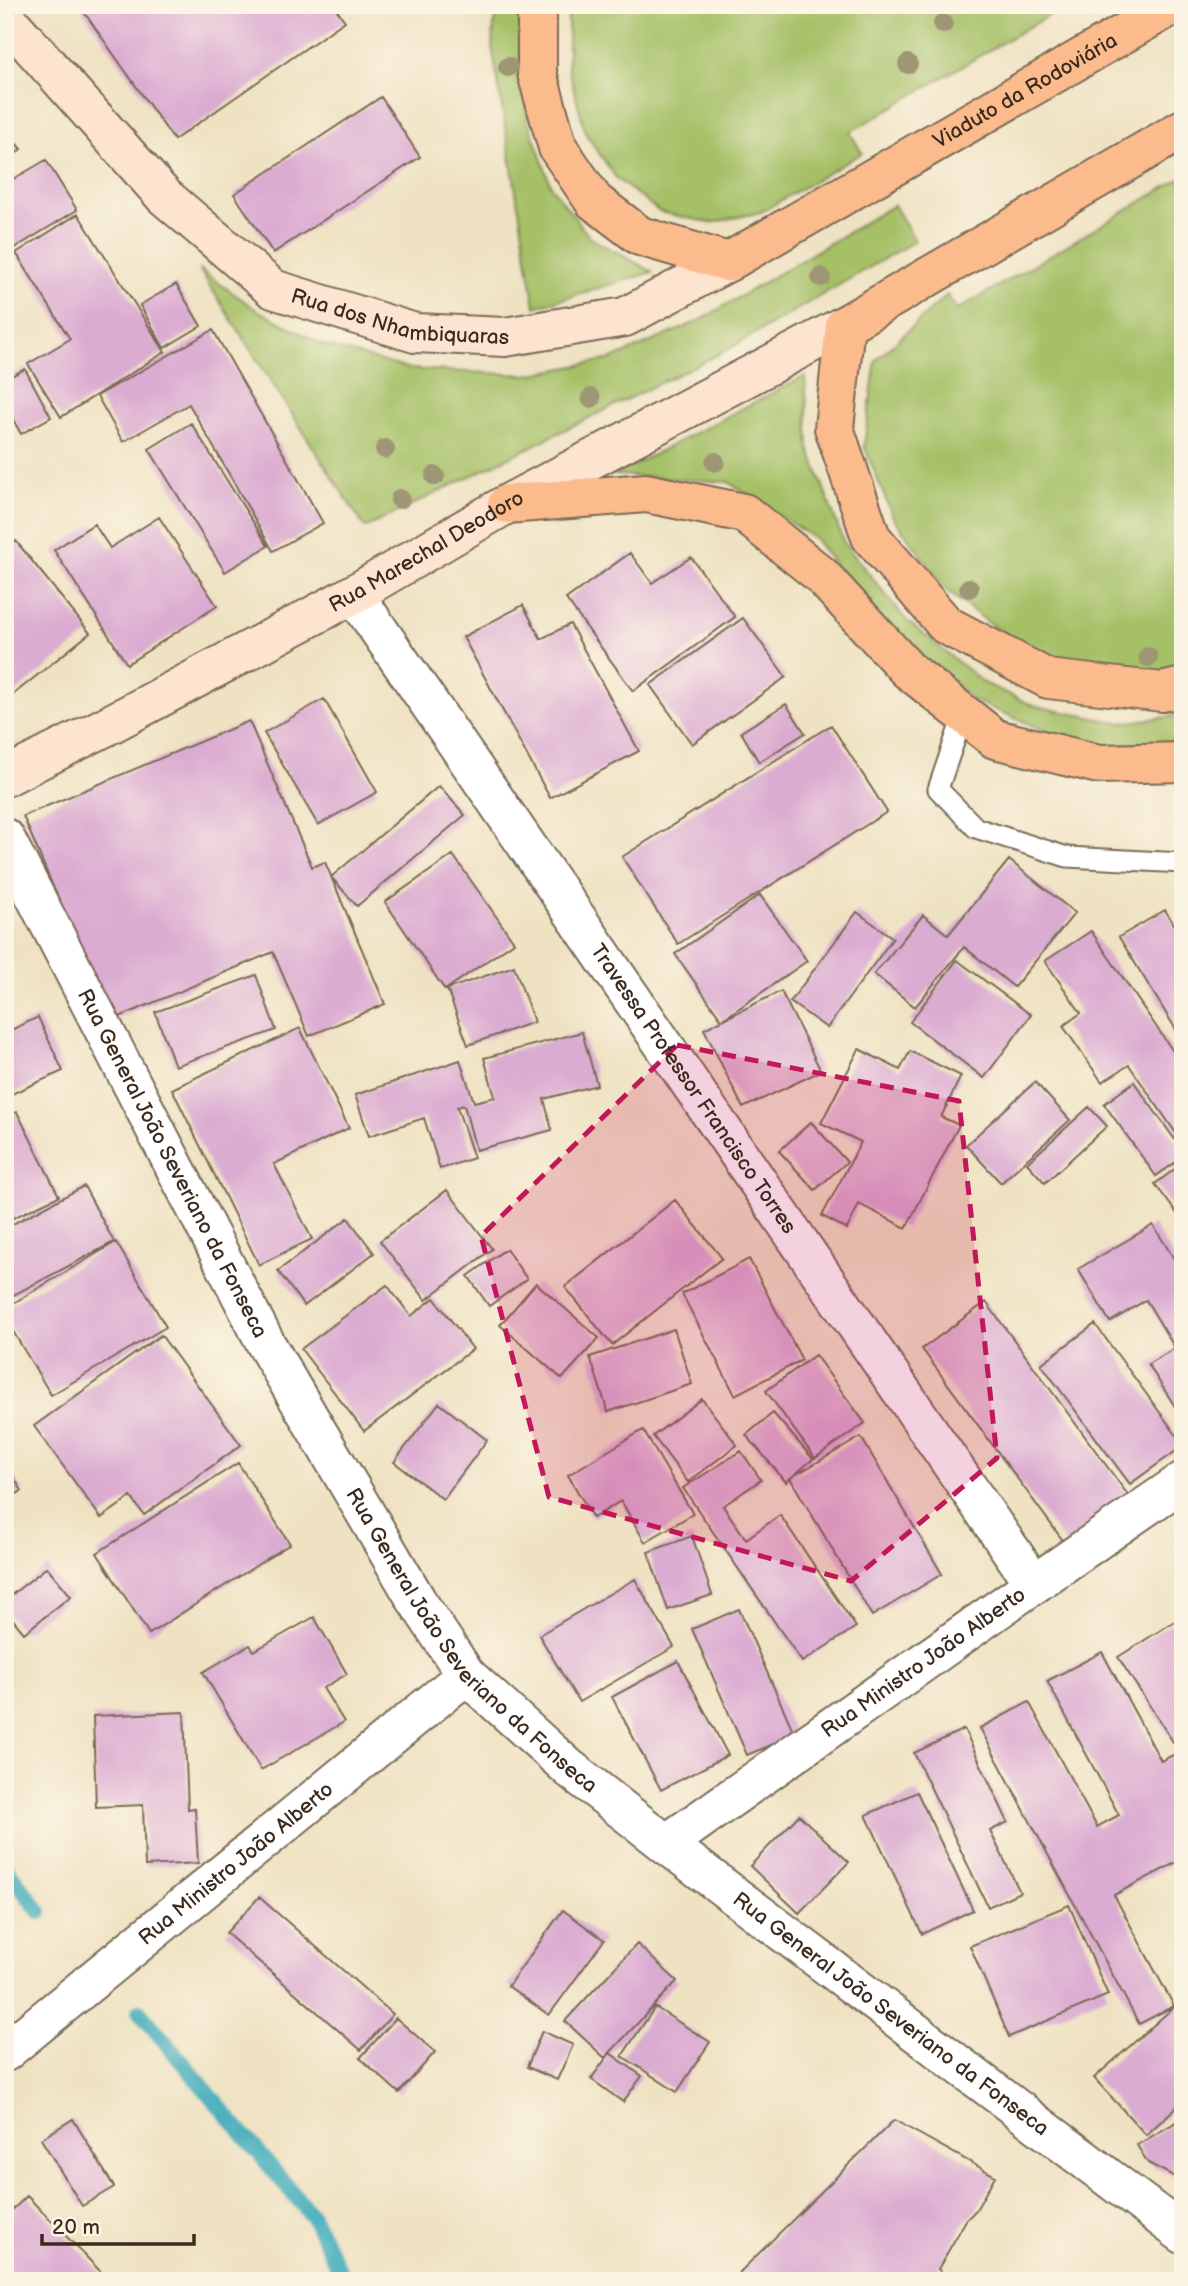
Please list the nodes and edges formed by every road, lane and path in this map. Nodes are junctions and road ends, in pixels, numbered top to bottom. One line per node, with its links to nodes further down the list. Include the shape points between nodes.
1 (537, 5): 5 (main road, via 537,73 558,148 594,201 640,236)
2 (1173, 5): 5 (main road, Viaduto da Rodoviária)
3 (5, 17): 5 (main road, Rua dos Nhambiquaras, via 164,196 274,289 415,333 505,337 625,317)
4 (1183, 129): 6 (main road)
5 (728, 262)
6 (845, 325): 7 (main road, Rua Marechal Deodoro); 9 (main road, via 834,428 871,537 946,625 1048,679 1162,692)
7 (507, 504): 8 (main road, Rua Marechal Deodoro); 10 (main road, via 646,493 744,513 821,575 907,669)
8 (354, 594): 11 (main road, Rua Marechal Deodoro, via 105,727); 17 (street, Travessa Professor Francisco Torres)
9 (1183, 687)
10 (964, 713): 12 (main road, via 995,738 1099,764); 15 (lane, via 938,789 976,828 1067,857)
11 (23, 756): 13 (main road, Rua Marechal Deodoro)
12 (1183, 762)
13 (5, 777)
14 (5, 838): 18 (street, Rua General João Severiano da Fonseca, via 266,1343 417,1601)
15 (1183, 863)
16 (1183, 1481): 17 (street, Rua Ministro João Alberto)
17 (1034, 1584): 19 (street, Rua Ministro João Alberto)
18 (466, 1675): 19 (street, Rua General João Severiano da Fonseca, via 569,1768); 20 (street, Rua Ministro João Alberto)
19 (666, 1844): 21 (street, Rua General João Severiano da Fonseca)
20 (5, 2052)
21 (1183, 2234)

